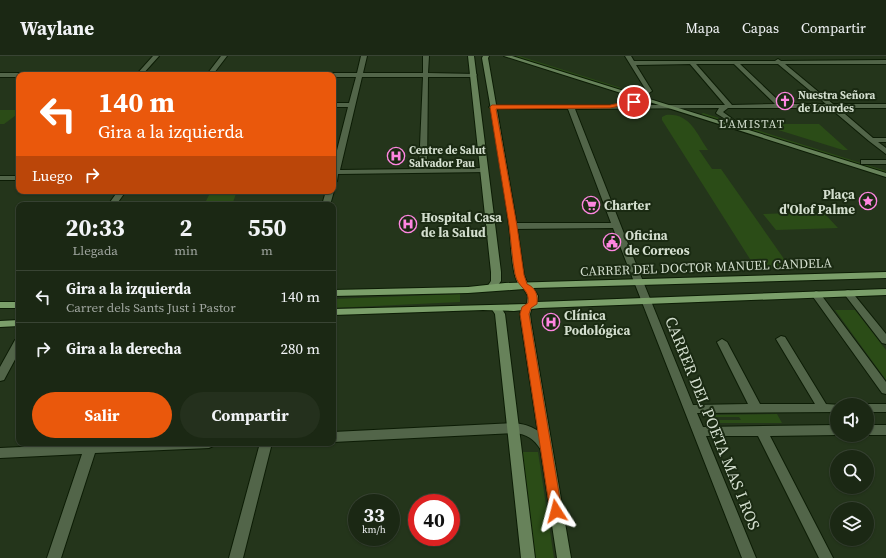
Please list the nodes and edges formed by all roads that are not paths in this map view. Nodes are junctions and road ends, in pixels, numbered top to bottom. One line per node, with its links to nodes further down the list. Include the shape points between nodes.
1 (156, 56): 16 (street)
2 (224, 56): 17 (street)
3 (364, 56): 21 (street)
4 (426, 56): 22 (street)
5 (471, 56): 23 (street)
6 (486, 56): 34 (street)
7 (507, 56): 24 (street)
8 (523, 56): 24 (street)
9 (628, 56): 12 (street)
10 (772, 56): 15 (street)
11 (886, 62): 15 (street)
12 (633, 63): 13 (street); 24 (street, via 649,89)
13 (692, 63): 14 (street); 29 (street)
14 (736, 63): 15 (street); 30 (street)
15 (780, 63): 31 (street)
16 (142, 72)
17 (212, 72)
18 (0, 75): 19 (street)
19 (16, 75)
20 (336, 75): 21 (street)
21 (360, 75): 22 (street); 26 (street)
22 (425, 75): 23 (street); 46 (street)
23 (474, 75): 33 (street)
24 (643, 96): 27 (street); 28 (street); 36 (street, via 627,104)
25 (336, 105): 26 (street)
26 (353, 105): 43 (street)
27 (669, 106): 28 (street); 36 (street); 48 (street)
28 (688, 106): 29 (street); 37 (street)
29 (728, 106): 30 (street); 37 (street, via 719,113)
30 (780, 106): 31 (street)
31 (832, 106): 32 (street); 38 (street)
32 (886, 106)
33 (478, 107): 34 (street); 45 (street)
34 (492, 107): 35 (street); 52 (street)
35 (571, 107): 36 (street); 51 (street)
36 (610, 107)
37 (732, 121): 41 (street)
38 (871, 140): 39 (street); 40 (street)
39 (886, 140)
40 (886, 152)
41 (864, 162): 42 (street); 44 (street)
42 (886, 162)
43 (336, 165)
44 (886, 169)
45 (484, 170): 46 (street); 58 (street, via 496,272 496,281)
46 (423, 171): 47 (street)
47 (336, 172)
48 (886, 175)
49 (0, 178): 50 (street)
50 (16, 178)
51 (617, 225): 52 (street); 56 (street)
52 (513, 226): 57 (street, via 519,275)
53 (886, 275): 54 (main road, CARRER DEL DOCTOR MANUEL CANDELA)
54 (835, 276): 55 (main road, CARRER DEL DOCTOR MANUEL CANDELA); 60 (main road, via 847,287)
55 (808, 277): 56 (main road, CARRER DEL DOCTOR MANUEL CANDELA); 62 (main road, via 804,282)
56 (640, 283): 57 (main road, CARRER DEL DOCTOR MANUEL CANDELA); 63 (street, CARRER DEL POETA MAS I ROS)
57 (525, 286): 58 (main road, CARRER DEL DOCTOR MANUEL CANDELA); 66 (main road, via 533,296)
58 (491, 288): 61 (main road); 67 (main road, via 487,291 486,297 488,303)
59 (886, 292): 60 (main road)
60 (848, 293): 62 (main road); 72 (street)
61 (336, 294)
62 (816, 294): 63 (main road); 76 (street)
63 (646, 301): 66 (main road); 81 (street, CARRER DEL POETA MAS I ROS)
64 (16, 304): 65 (main road)
65 (0, 305)
66 (529, 306): 67 (main road); 92 (street, via 525,314)
67 (494, 307): 68 (main road); 83 (street, via 500,314)
68 (336, 312)
69 (16, 323): 70 (main road)
70 (0, 324)
71 (781, 339): 77 (street)
72 (886, 341)
73 (722, 342): 82 (street)
74 (16, 348): 75 (street)
75 (0, 377)
76 (886, 390)
77 (823, 408): 78 (street); 82 (street)
78 (830, 408)
79 (874, 408): 80 (street)
80 (886, 408)
81 (690, 409): 82 (street); 88 (street, CARRER DEL POETA MAS I ROS)
82 (756, 409)
83 (514, 428): 89 (street); 92 (street, via 533,432); 97 (street)
84 (830, 430): 87 (street)
85 (874, 430): 86 (street)
86 (886, 430)
87 (762, 431): 88 (street); 100 (street)
88 (698, 432): 99 (street, CARRER DEL POETA MAS I ROS)
89 (336, 437)
90 (158, 446): 93 (street)
91 (265, 446): 96 (street)
92 (546, 449): 98 (street)
93 (90, 450): 94 (street); 95 (street)
94 (0, 453)
95 (54, 558)
96 (236, 558)
97 (528, 558)
98 (564, 558)
99 (749, 558)
100 (826, 558)

